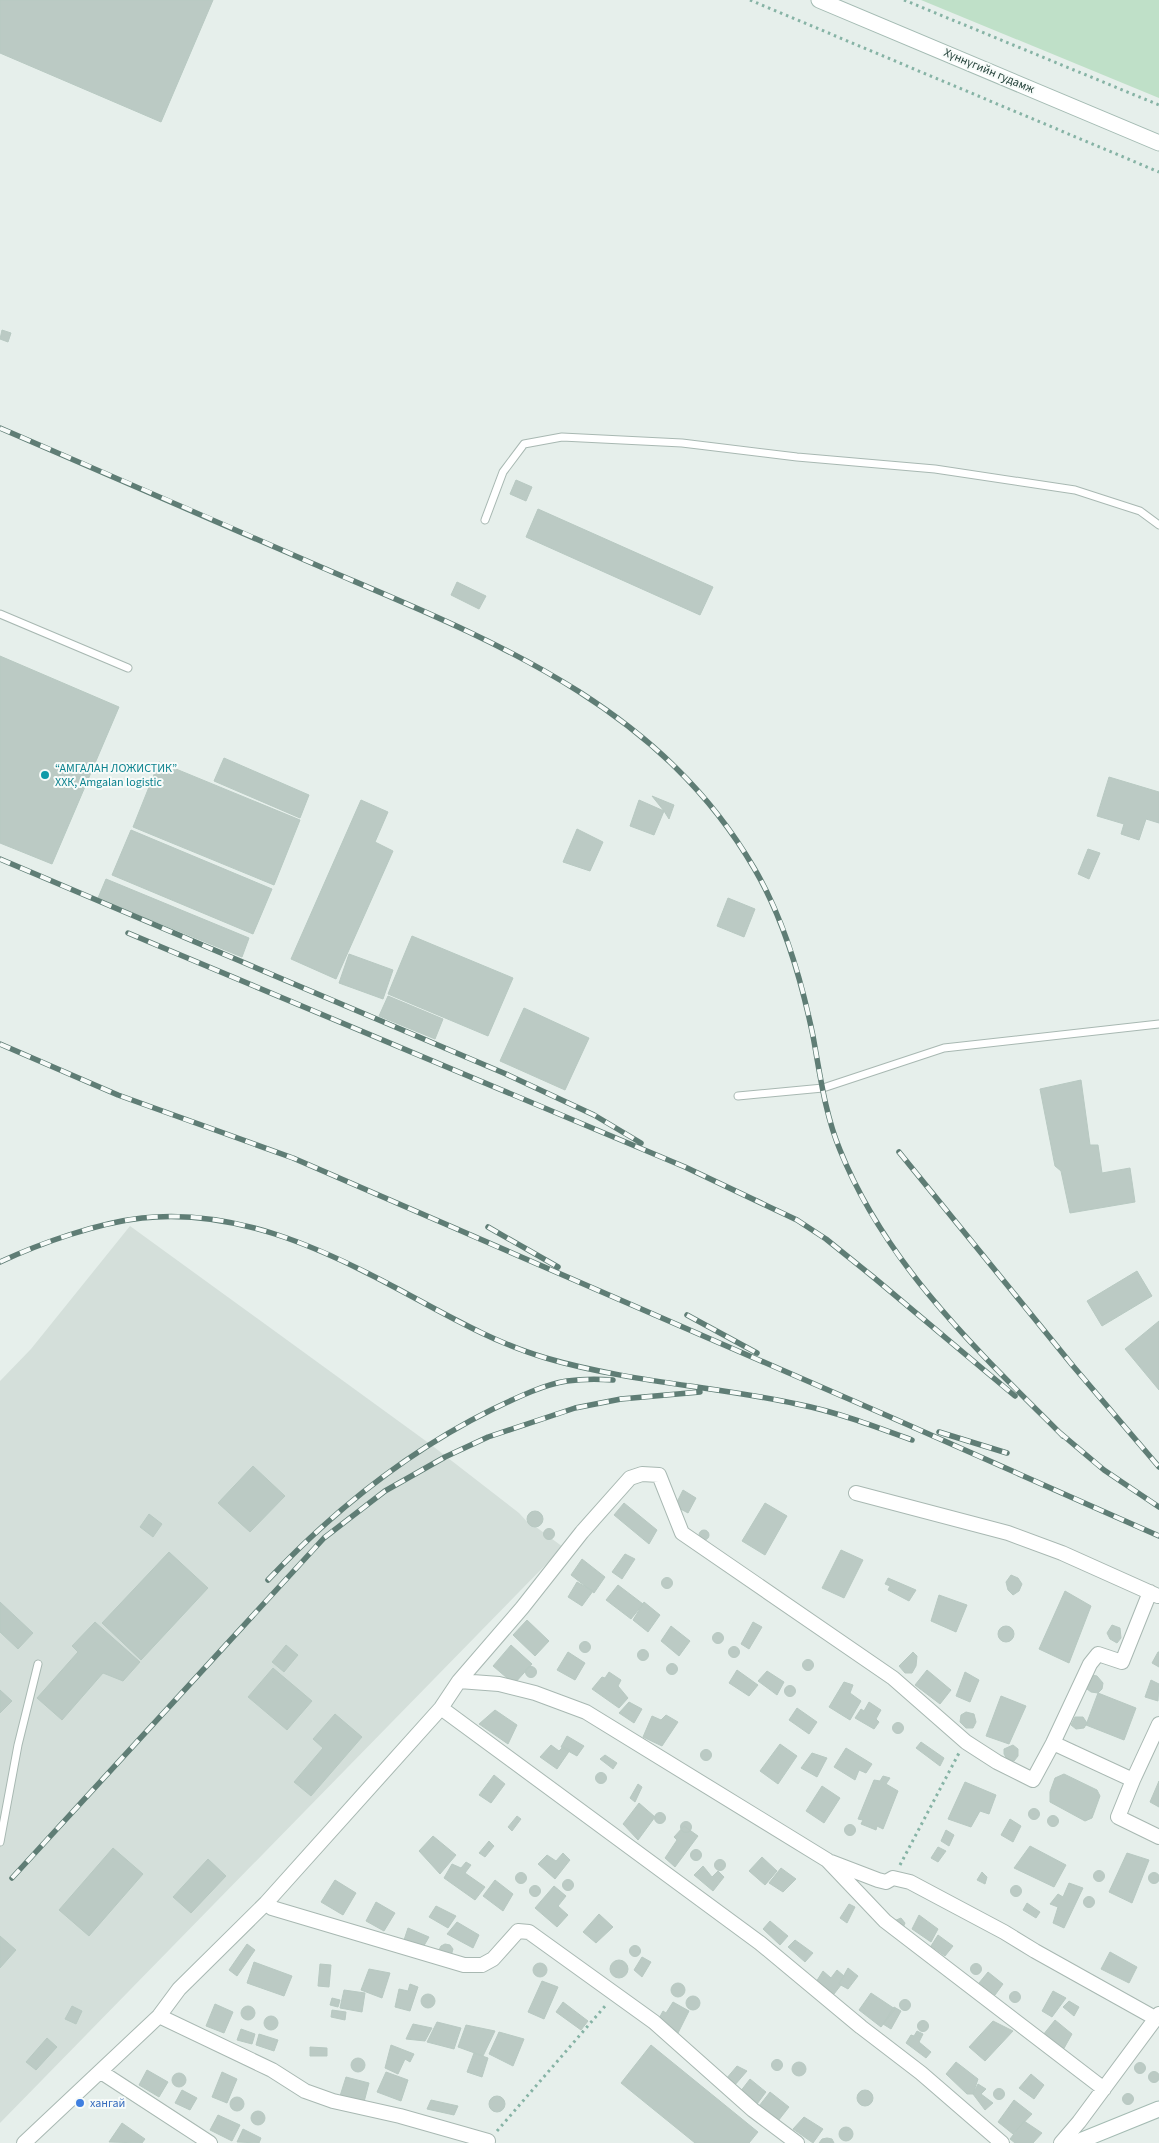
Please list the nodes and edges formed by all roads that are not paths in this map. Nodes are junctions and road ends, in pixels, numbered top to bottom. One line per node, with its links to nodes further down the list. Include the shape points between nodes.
1 (819, 0): 2 (main road, Хүннүгийн гудамж)
2 (1159, 143)
3 (485, 520): 4 (lane, via 504,472 524,444 562,437 682,443 954,472 1075,490 1140,511)
4 (1159, 525)
5 (0, 614): 6 (lane)
6 (128, 668)
7 (1159, 1024): 8 (lane, via 944,1048 823,1088)
8 (738, 1096)
9 (856, 1493): 10 (street, via 1008,1533)
10 (1155, 1594): 15 (street, via 1122,1662 1098,1654 1090,1664)
11 (38, 1664): 18 (lane, via 18,1745)
12 (459, 1681): 13 (street); 15 (street, via 630,1478 642,1474 659,1475 682,1533 893,1678 966,1742 1033,1780); 19 (street, via 517,1688 586,1712)
13 (441, 1708): 20 (street); 30 (street, via 760,1943)
14 (1159, 1724): 16 (street)
15 (1053, 1743): 16 (street)
16 (1133, 1780): 17 (street, via 1118,1817)
17 (1159, 1836)
18 (0, 1842)
19 (827, 1860): 22 (street, via 878,1880 886,1882 893,1878 910,1882); 24 (street, via 885,1921)
20 (266, 1903): 21 (street, via 179,1989); 29 (street, via 272,1908 464,1965 482,1965 518,1931 529,1932 654,2022 753,2110)
21 (160, 2016): 23 (street); 26 (street, via 272,2070 305,2091)
22 (1157, 2016): 24 (street)
23 (101, 2072): 27 (street); 28 (street)
24 (1104, 2089): 31 (street)
25 (1159, 2109): 32 (main road)
26 (488, 2141)
27 (24, 2143)
28 (210, 2143)
29 (797, 2143)
30 (1002, 2143)
31 (1061, 2143)
32 (1074, 2143)

